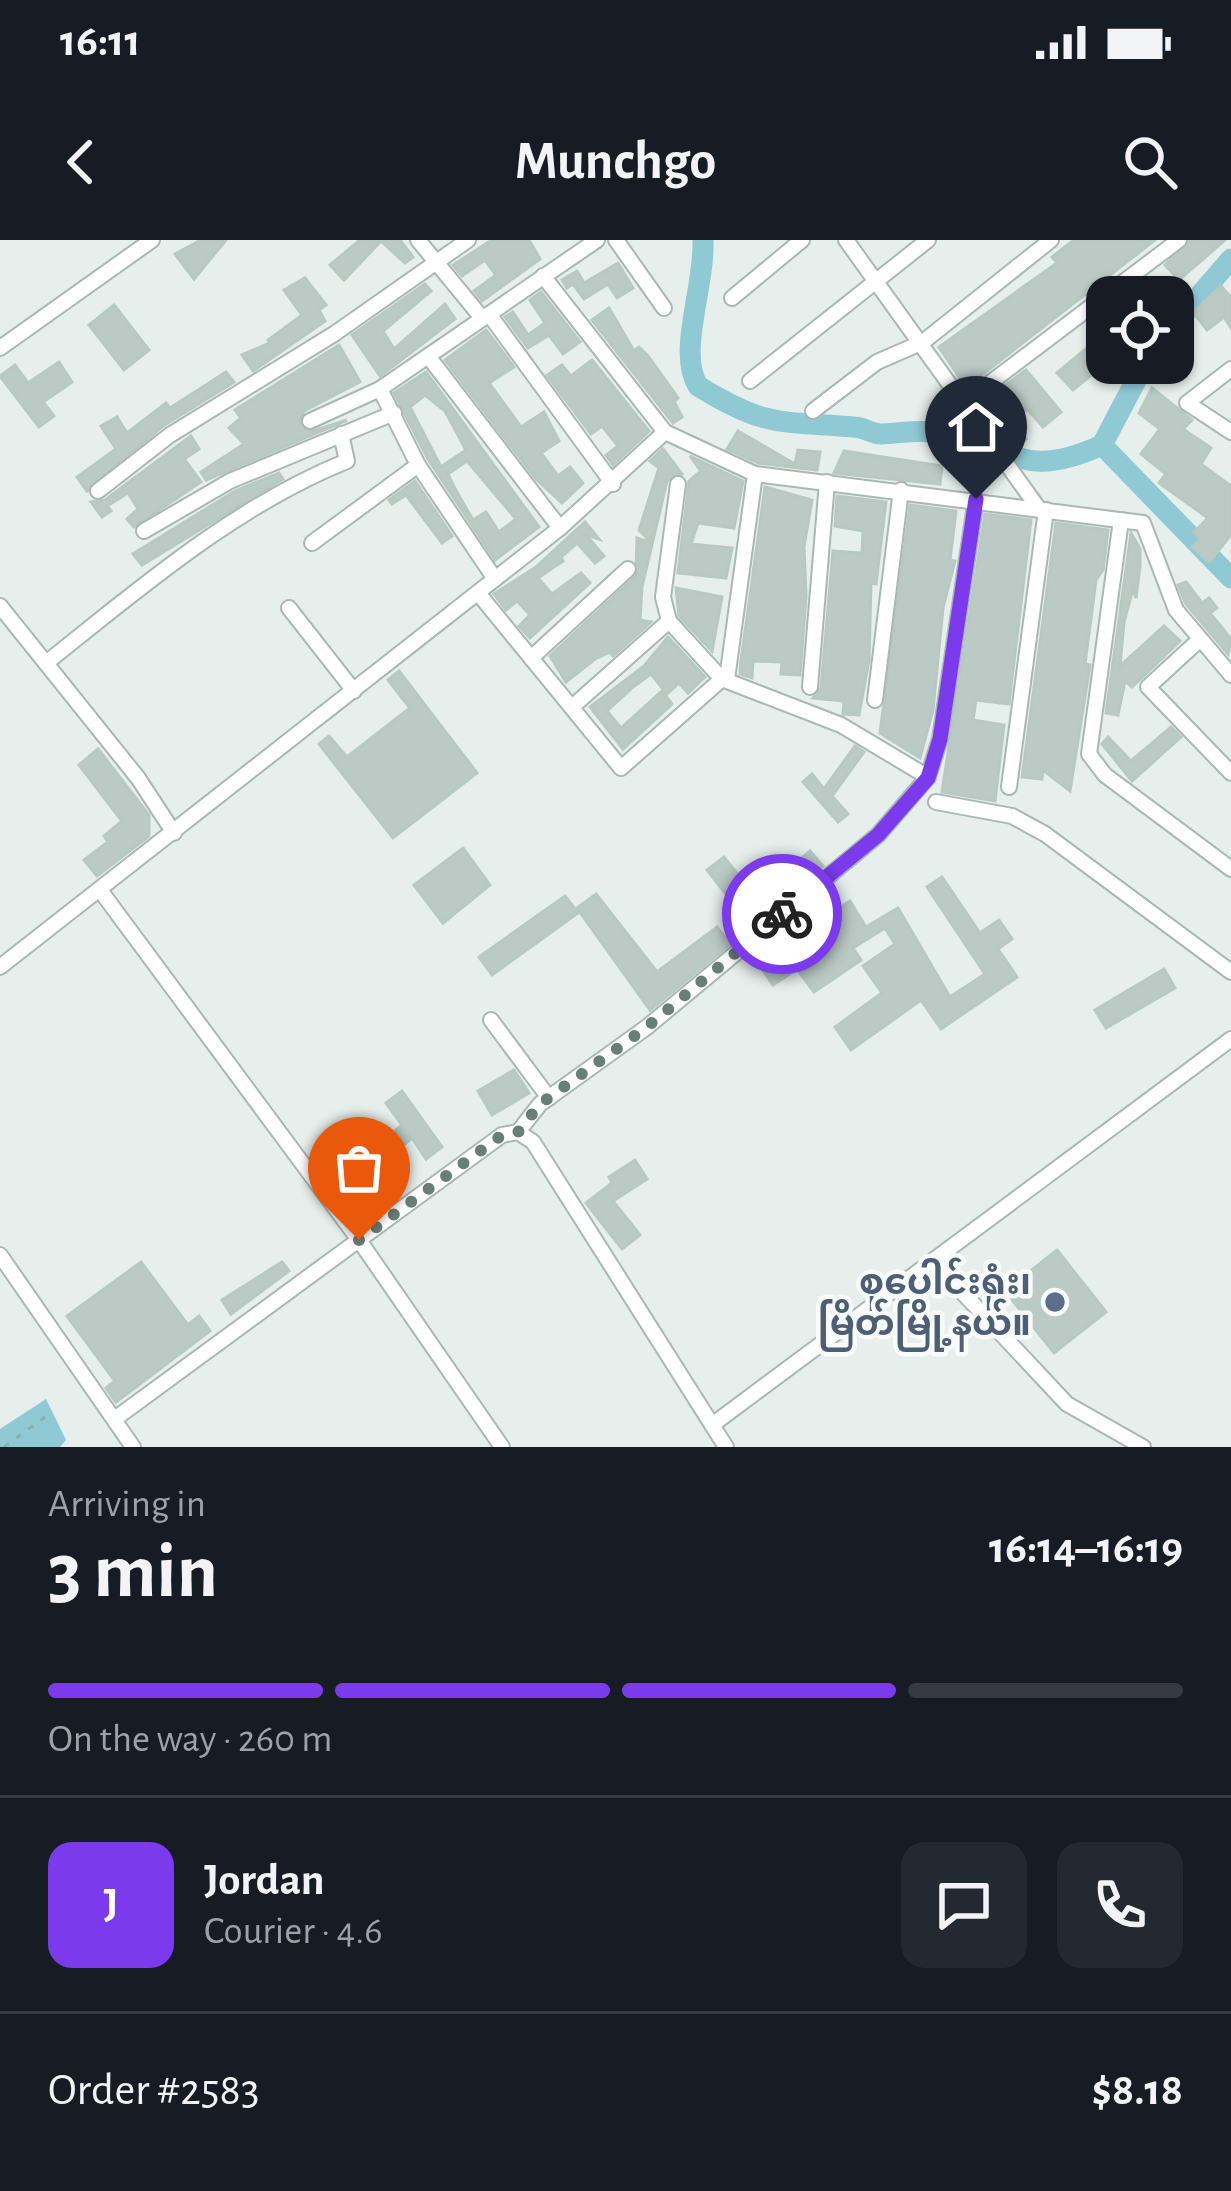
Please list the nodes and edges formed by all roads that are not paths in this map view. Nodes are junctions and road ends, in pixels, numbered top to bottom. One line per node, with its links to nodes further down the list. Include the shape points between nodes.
1 (152, 240): 18 (street)
2 (418, 240): 11 (street)
3 (468, 240): 11 (street)
4 (597, 240): 12 (street)
5 (616, 240): 15 (street)
6 (802, 240): 14 (street)
7 (846, 240): 13 (street)
8 (928, 240): 13 (street)
9 (1051, 240): 17 (street)
10 (1178, 240): 23 (street)
11 (436, 262): 16 (street); 36 (street)
12 (543, 276): 16 (street); 27 (street)
13 (877, 280): 17 (street); 21 (street)
14 (732, 298)
15 (664, 308)
16 (485, 316): 19 (street); 33 (street)
17 (923, 342): 23 (street); 24 (street, via 877,362)
18 (0, 348)
19 (428, 356): 22 (street); 40 (street)
20 (1231, 369): 28 (street, via 1187,403)
21 (750, 380)
22 (380, 389): 25 (street); 26 (street)
23 (967, 401): 38 (street)
24 (813, 411)
25 (394, 413): 29 (street); 30 (street)
26 (310, 421)
27 (665, 432): 31 (street); 33 (street)
28 (1231, 432)
29 (341, 434): 41 (street, via 230,481); 51 (street, via 347,461 163,571)
30 (418, 465): 42 (street); 44 (street)
31 (755, 474): 32 (street); 53 (street)
32 (827, 482): 35 (street); 54 (street)
33 (613, 484): 40 (street)
34 (678, 484): 48 (street, via 663,596)
35 (901, 490): 37 (street); 56 (street)
36 (98, 491)
37 (976, 499): 38 (street); 59 (street)
38 (1042, 509): 39 (street); 60 (street)
39 (1121, 520): 49 (street, via 1147,526 1176,610); 63 (street, via 1088,754)
40 (560, 527): 44 (street)
41 (144, 531)
42 (312, 543)
43 (628, 569): 50 (street)
44 (494, 579): 45 (street)
45 (478, 592): 50 (street); 55 (street)
46 (0, 606): 51 (street)
47 (289, 608): 55 (street)
48 (669, 621): 53 (street); 57 (street)
49 (1197, 642): 52 (street); 58 (street, via 1148,687)
50 (531, 658): 57 (street)
51 (46, 663): 62 (street)
52 (1231, 675)
53 (724, 679): 57 (street, via 621,768); 59 (street, via 841,725)
54 (810, 687)
55 (354, 691): 62 (street)
56 (874, 700)
57 (572, 707)
58 (1231, 773)
59 (928, 778): 69 (street, via 860,850)
60 (1009, 787)
61 (936, 802): 66 (street, via 1012,816 1045,834)
62 (174, 833): 64 (street)
63 (1231, 869)
64 (100, 890): 65 (street); 71 (street)
65 (0, 967)
66 (1231, 972)
67 (491, 1020): 69 (street)
68 (1231, 1039): 73 (street)
69 (549, 1098): 70 (street)
70 (518, 1132): 71 (street, via 502,1135); 75 (street, via 533,1142)
71 (359, 1240): 74 (street); 77 (street)
72 (0, 1255): 74 (street)
73 (933, 1261): 75 (street); 79 (street, via 1067,1404)
74 (116, 1418): 76 (street)
75 (712, 1425): 78 (street)
76 (133, 1447)
77 (502, 1447)
78 (726, 1447)
79 (1143, 1447)

